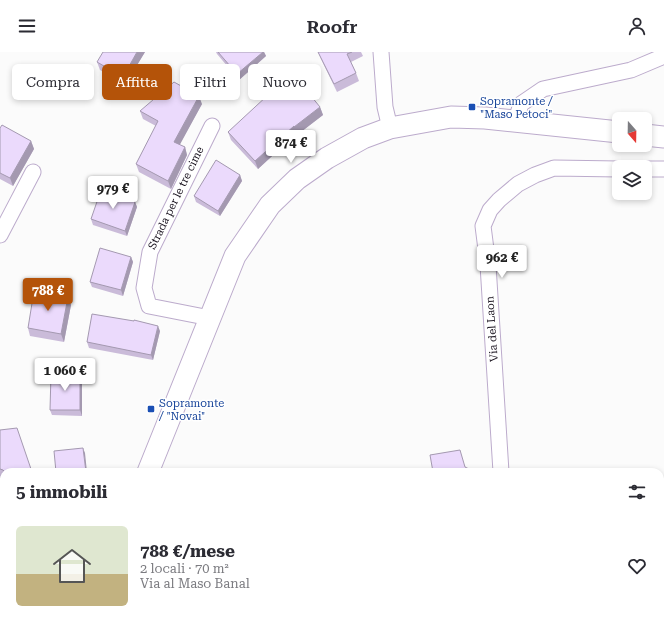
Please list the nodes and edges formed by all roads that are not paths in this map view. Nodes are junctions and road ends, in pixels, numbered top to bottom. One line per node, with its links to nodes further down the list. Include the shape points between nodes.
1 (381, 52): 5 (street, via 385,107)
2 (664, 56): 3 (street, via 631,70 543,89 521,104)
3 (516, 120): 5 (main road, via 451,117); 6 (main road)
4 (212, 126): 14 (street, Strada per le tre cime, via 150,252 144,288 150,306)
5 (390, 128): 14 (main road, via 363,138 326,158 270,205 235,256)
6 (612, 131)
7 (652, 136): 8 (main road)
8 (664, 137)
9 (612, 169): 16 (street, Via del Laon, via 554,168 535,175 518,184 499,200 490,210 483,226 488,265)
10 (652, 169): 11 (street)
11 (664, 169)
12 (33, 172): 13 (street)
13 (0, 236)
14 (210, 318): 15 (main road)
15 (150, 468)
16 (501, 468)

